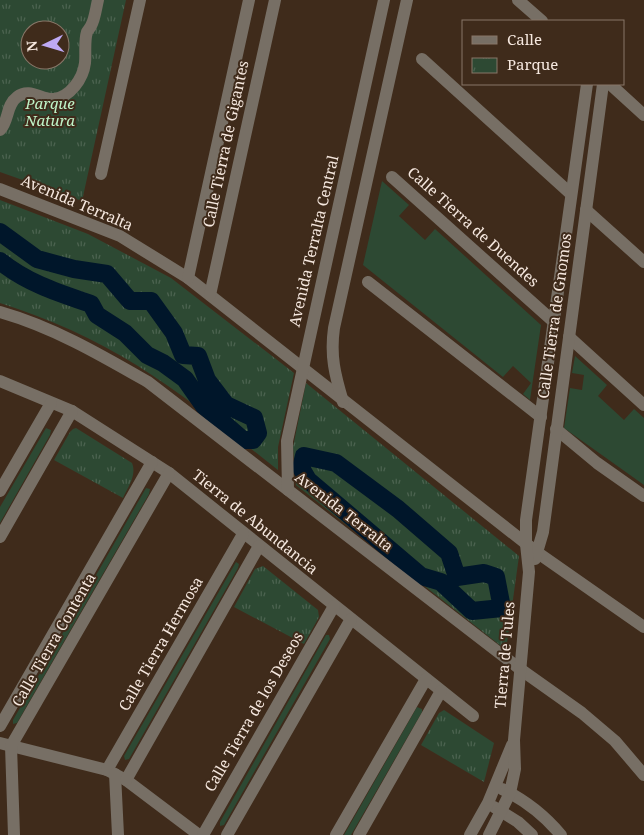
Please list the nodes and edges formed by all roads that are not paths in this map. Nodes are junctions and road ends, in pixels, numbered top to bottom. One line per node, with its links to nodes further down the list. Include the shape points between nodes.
1 (98, 0): 14 (street, via 87,33 85,65 72,89 60,98 50,99 29,92 19,95 12,102)
2 (140, 0): 15 (street)
3 (249, 0): 21 (street, Calle Tierra de Gigantes)
4 (275, 0): 23 (street, Calle Tierra de Gigantes)
5 (384, 0): 27 (street, Avenida Terralta Central)
6 (407, 0): 30 (street, via 334,328 332,360)
7 (518, 0): 8 (street)
8 (541, 20)
9 (422, 59): 18 (street)
10 (587, 85): 18 (street, Calle Tierra de Gnomos)
11 (603, 85): 19 (street, Calle Tierra de Gnomos)
12 (611, 85): 13 (street)
13 (644, 115)
14 (0, 130)
15 (101, 174)
16 (392, 177): 25 (street, Calle Tierra de Duendes)
17 (0, 189): 21 (street, Avenida Terralta, via 120,236)
18 (571, 194): 25 (street, Calle Tierra de Gnomos)
19 (586, 210): 20 (street); 26 (street, Calle Tierra de Gnomos)
20 (644, 262)
21 (188, 278): 23 (street, Avenida Terralta)
22 (368, 282): 33 (street)
23 (210, 295): 27 (street, Avenida Terralta)
24 (0, 312): 37 (street, Avenida Terralta, via 90,348 148,382)
25 (554, 322): 33 (street, Calle Tierra de Gnomos)
26 (569, 337): 31 (street); 34 (street, Calle Tierra de Gnomos)
27 (302, 368): 30 (street, Avenida Terralta); 37 (street, Avenida Terralta Central, via 287,440)
28 (0, 381): 29 (street, Tierra de Abundancia)
29 (50, 402): 32 (street, Tierra de Abundancia); 38 (street)
30 (343, 402): 42 (street, Avenida Terralta)
31 (644, 405)
32 (72, 411): 35 (street, Tierra de Abundancia); 41 (street)
33 (541, 417): 42 (street, Calle Tierra de Gnomos, via 526,520)
34 (556, 429): 39 (street); 44 (street, Calle Tierra de Gnomos)
35 (152, 462): 36 (street, Tierra de Abundancia); 53 (street, Calle Tierra Contenta)
36 (169, 473): 40 (street, Tierra de Abundancia); 55 (street, Calle Tierra Contenta)
37 (288, 490): 49 (street, Avenida Terralta)
38 (0, 491)
39 (644, 496)
40 (243, 534): 43 (street, Tierra de Abundancia); 56 (street, Calle Tierra Hermosa)
41 (0, 537)
42 (526, 544): 44 (street, Avenida Terralta); 45 (street, Tierra de Tules)
43 (259, 546): 46 (street, Tierra de Abundancia); 56 (street)
44 (538, 553): 45 (street, Tierra de Tules); 48 (street, Avenida Terralta)
45 (529, 572): 49 (street, Tierra de Tules)
46 (334, 606): 47 (street, Tierra de Abundancia); 64 (street, Calle Tierra de los Deseos)
47 (351, 619): 50 (street, Tierra de Abundancia); 65 (street)
48 (644, 627)
49 (520, 669): 54 (street, Tierra de Tules); 57 (street, Avenida Terralta, via 608,736)
50 (426, 679): 51 (street, Tierra de Abundancia); 66 (street)
51 (441, 691): 52 (street, Tierra de Abundancia); 67 (street)
52 (473, 716)
53 (0, 726)
54 (514, 740): 58 (street, Tierra de Tules); 59 (street, Tierra de Tules, via 515,769)
55 (6, 744): 56 (street); 62 (street)
56 (116, 775): 63 (street); 64 (street)
57 (644, 775)
58 (496, 786): 59 (street); 60 (street, Tierra de Tules)
59 (510, 793): 61 (street, Tierra de Tules); 71 (street)
60 (488, 803): 61 (street); 68 (street, Tierra de Tules)
61 (502, 811): 69 (street, Tierra de Tules); 70 (street)
62 (14, 835)
63 (118, 835)
64 (201, 835)
65 (227, 835)
66 (336, 835)
67 (359, 835)
68 (470, 835)
69 (489, 835)
70 (532, 835)
71 (561, 835)

